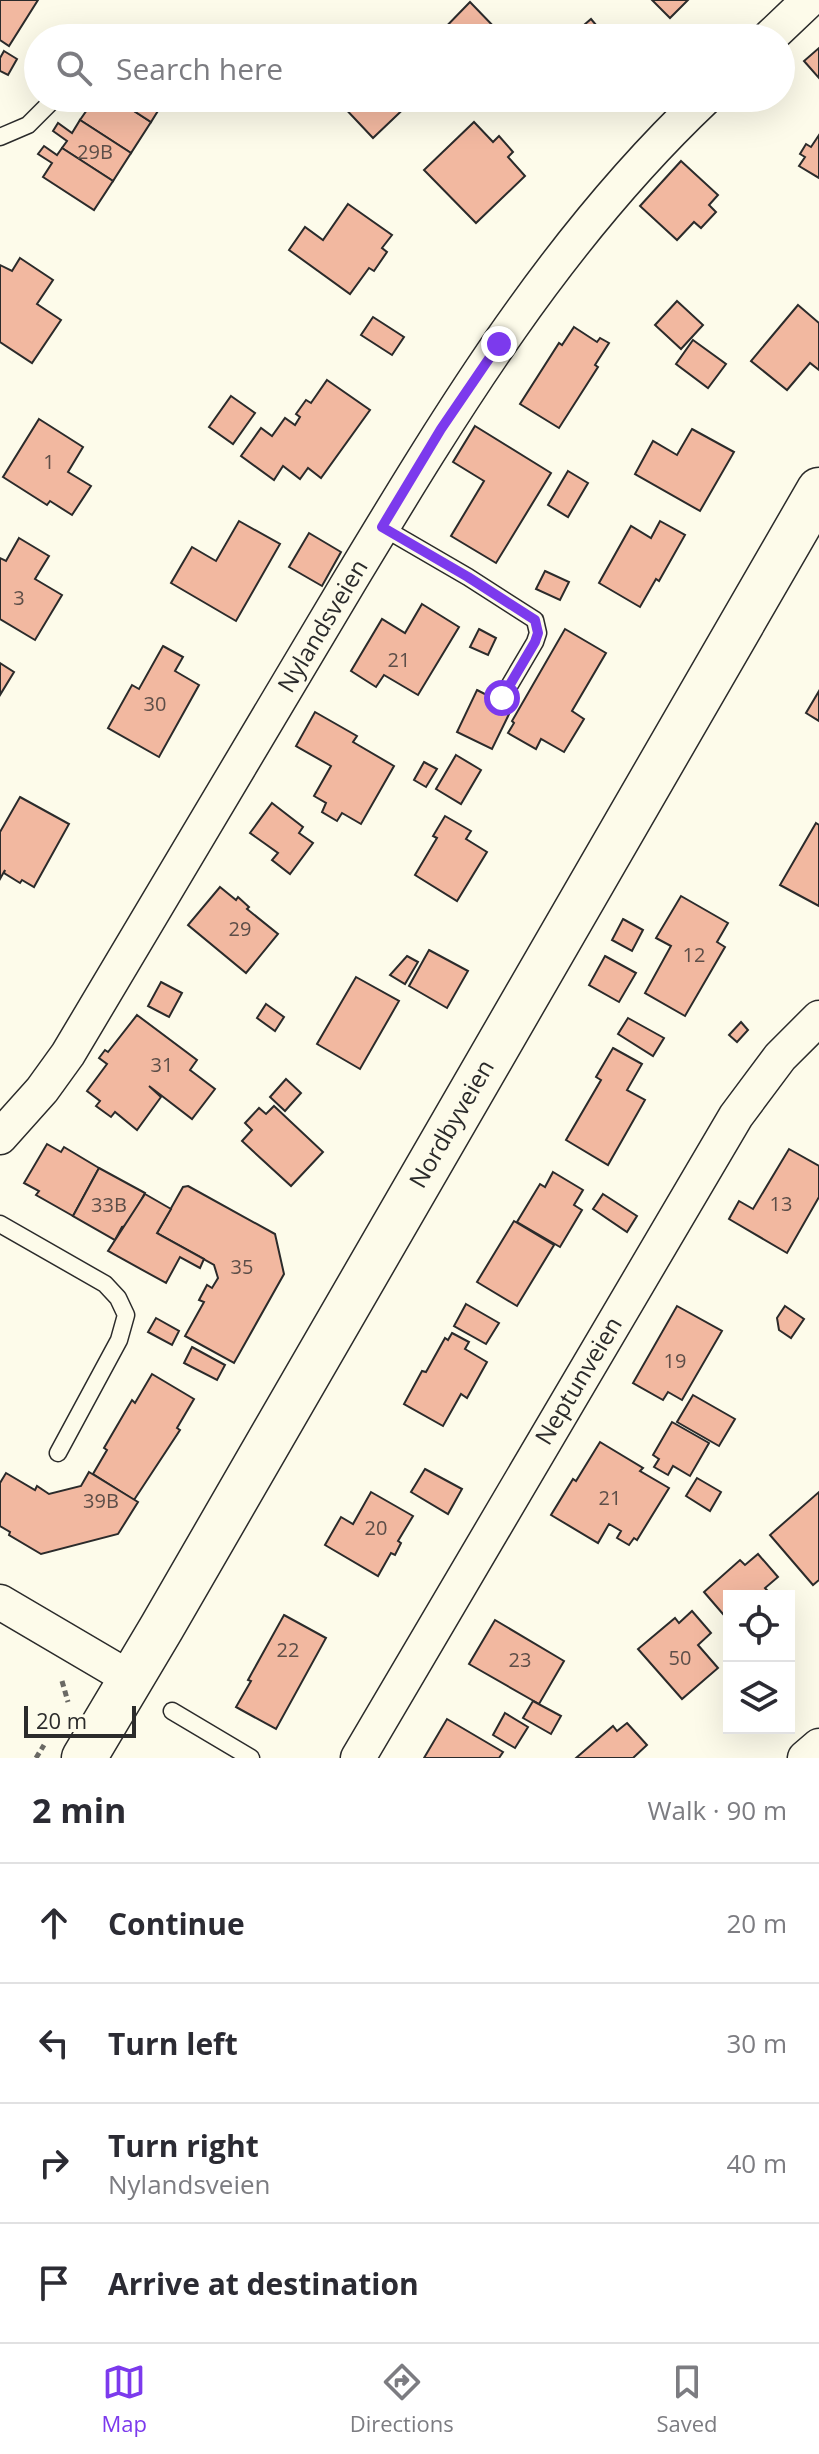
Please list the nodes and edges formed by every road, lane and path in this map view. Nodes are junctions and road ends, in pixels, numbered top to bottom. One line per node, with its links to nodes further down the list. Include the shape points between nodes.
1 (809, 0): 2 (street)
2 (784, 24)
3 (41, 112): 5 (lane, via 28,125)
4 (690, 112): 7 (street, Nylandsveien, via 545,278 441,429)
5 (0, 137)
6 (819, 490): 15 (main road, Nordbyveien)
7 (382, 527): 8 (lane, via 535,620 535,642); 10 (street, Nylandsveien, via 68,1054)
8 (502, 698)
9 (819, 1018): 22 (street, Neptunveien, via 780,1057 736,1116)
10 (0, 1137)
11 (0, 1224): 12 (lane, via 105,1284 126,1315 119,1340)
12 (58, 1453)
13 (0, 1602): 14 (street)
14 (33, 1622): 15 (street); 16 (path, via 39,1652 66,1687)
15 (131, 1679): 18 (main road, Nordbyveien)
16 (66, 1709)
17 (172, 1711): 21 (lane)
18 (68, 1746): 20 (path)
19 (819, 1746): 23 (street)
20 (36, 1758)
21 (251, 1758)
22 (358, 1758)
23 (805, 1758)

